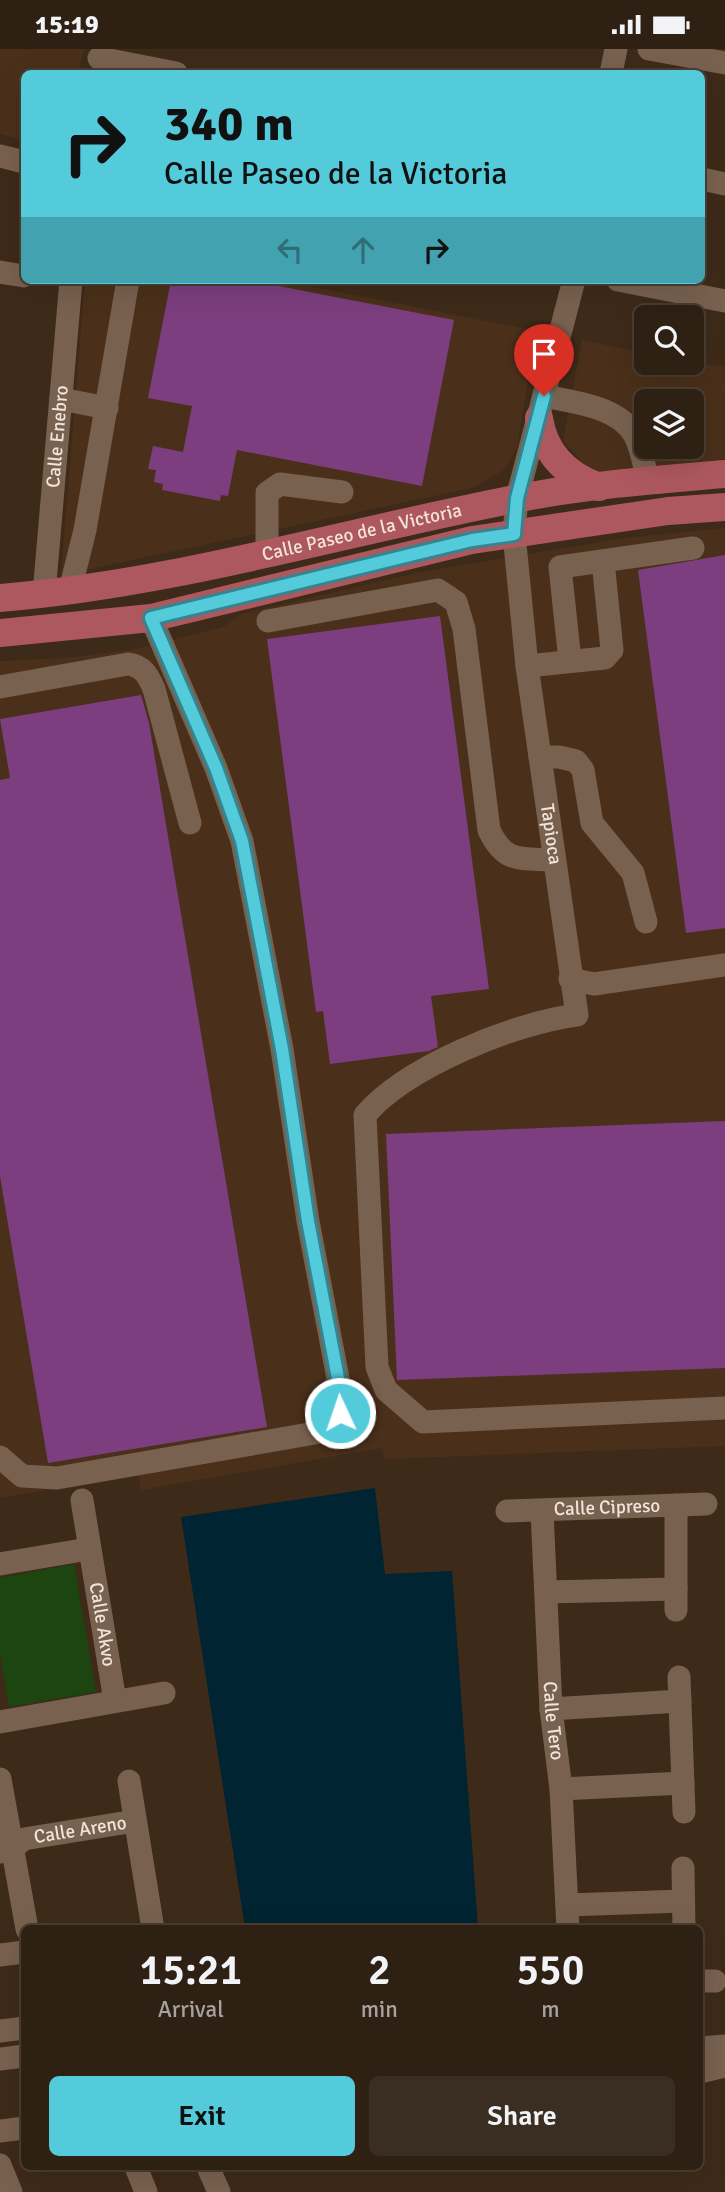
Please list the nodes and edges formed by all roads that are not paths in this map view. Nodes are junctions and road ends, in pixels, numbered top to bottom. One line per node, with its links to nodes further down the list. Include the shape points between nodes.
1 (616, 49): 6 (street)
2 (649, 49): 4 (street)
3 (100, 60): 5 (street)
4 (725, 64)
5 (158, 70)
6 (612, 70)
7 (0, 156): 8 (street)
8 (21, 161)
9 (705, 180): 10 (street)
10 (725, 184)
11 (0, 272): 12 (street)
12 (21, 276)
13 (63, 284): 18 (street, Calle Enebro)
14 (127, 284): 20 (street)
15 (573, 284): 19 (street, Tapioca)
16 (638, 284): 17 (street)
17 (725, 301)
18 (61, 399): 20 (street); 31 (street, Calle Enebro)
19 (541, 407): 22 (street, via 593,407 621,419 633,433); 23 (main road, via 542,437 550,451 580,480); 25 (street, Tapioca)
20 (107, 408): 31 (street, via 85,530)
21 (725, 474): 22 (main road, Calle Paseo de la Victoria)
22 (648, 482): 23 (main road, Calle Paseo de la Victoria)
23 (599, 487): 25 (main road, Calle Paseo de la Victoria)
24 (341, 492): 29 (street, via 274,487 267,493)
25 (517, 498): 27 (street, Tapioca); 29 (main road, Calle Paseo de la Victoria)
26 (725, 507): 27 (main road, Calle Paseo de la Victoria)
27 (514, 534): 33 (main road, Calle Paseo de la Victoria, via 472,540); 37 (street, Tapioca)
28 (693, 548): 30 (street)
29 (267, 552): 31 (main road, Calle Paseo de la Victoria)
30 (603, 561): 36 (street, via 612,650 606,657); 36 (street, via 560,567)
31 (57, 592): 32 (main road, Calle Paseo de la Victoria)
32 (0, 598)
33 (151, 618): 35 (main road, Calle Paseo de la Victoria); 46 (street, via 216,768 242,841 282,1049 341,1394 340,1413 331,1426 315,1433 57,1478 22,1476)
34 (268, 621): 41 (street, via 438,590 456,602 464,629 489,830 497,848 509,857)
35 (0, 633)
36 (570, 661): 37 (street)
37 (527, 666): 39 (street, Tapioca)
38 (0, 687): 40 (street, via 137,665 153,689)
39 (540, 757): 41 (street, Tapioca); 42 (street, via 576,761 583,769 592,823 633,873)
40 (190, 823)
41 (554, 860): 44 (street, Tapioca)
42 (646, 922)
43 (725, 965): 44 (street, via 594,984)
44 (570, 979): 45 (street, Tapioca, via 577,1015 541,1020 423,1068 380,1097 365,1115 377,1367 386,1390 423,1422)
45 (725, 1408)
46 (0, 1457)
47 (82, 1500): 52 (street, Calle Akvo)
48 (706, 1504): 49 (street, Calle Cipreso)
49 (676, 1505): 51 (street, Calle Cipreso); 54 (street, via 676,1600)
50 (507, 1511): 51 (street, Calle Cipreso)
51 (541, 1511): 54 (street, Calle Tero)
52 (88, 1549): 53 (street); 57 (street, Calle Akvo)
53 (0, 1563)
54 (547, 1592): 59 (street, Calle Tero)
55 (679, 1677): 58 (street)
56 (164, 1693): 57 (street)
57 (115, 1701): 60 (street)
58 (680, 1701): 59 (street); 63 (street)
59 (551, 1709): 64 (street, Calle Tero)
60 (0, 1722)
61 (0, 1779): 67 (street)
62 (129, 1780): 66 (street, Calle Areno)
63 (683, 1783): 64 (street); 65 (street)
64 (561, 1789): 70 (street, Calle Tero)
65 (684, 1812)
66 (135, 1821): 67 (street, Calle Areno); 72 (street, Calle Areno)
67 (9, 1840): 71 (street, Calle Areno)
68 (683, 1868): 69 (street)
69 (683, 1901): 70 (street); 74 (street)
70 (567, 1905): 73 (street, Calle Tero)
71 (26, 1925)
72 (152, 1925)
73 (568, 1925)
74 (684, 1925)
75 (21, 1952): 76 (street)
76 (0, 1955)
77 (21, 2028): 78 (street)
78 (0, 2031)
79 (725, 2046): 80 (street)
80 (703, 2048)
81 (21, 2056): 82 (street)
82 (0, 2059)
83 (725, 2066): 84 (street)
84 (703, 2071)
85 (21, 2128): 86 (street)
86 (0, 2131)
87 (0, 2165): 90 (street)
88 (137, 2170): 91 (street)
89 (209, 2170): 92 (street)
90 (11, 2192)
91 (146, 2192)
92 (219, 2192)

